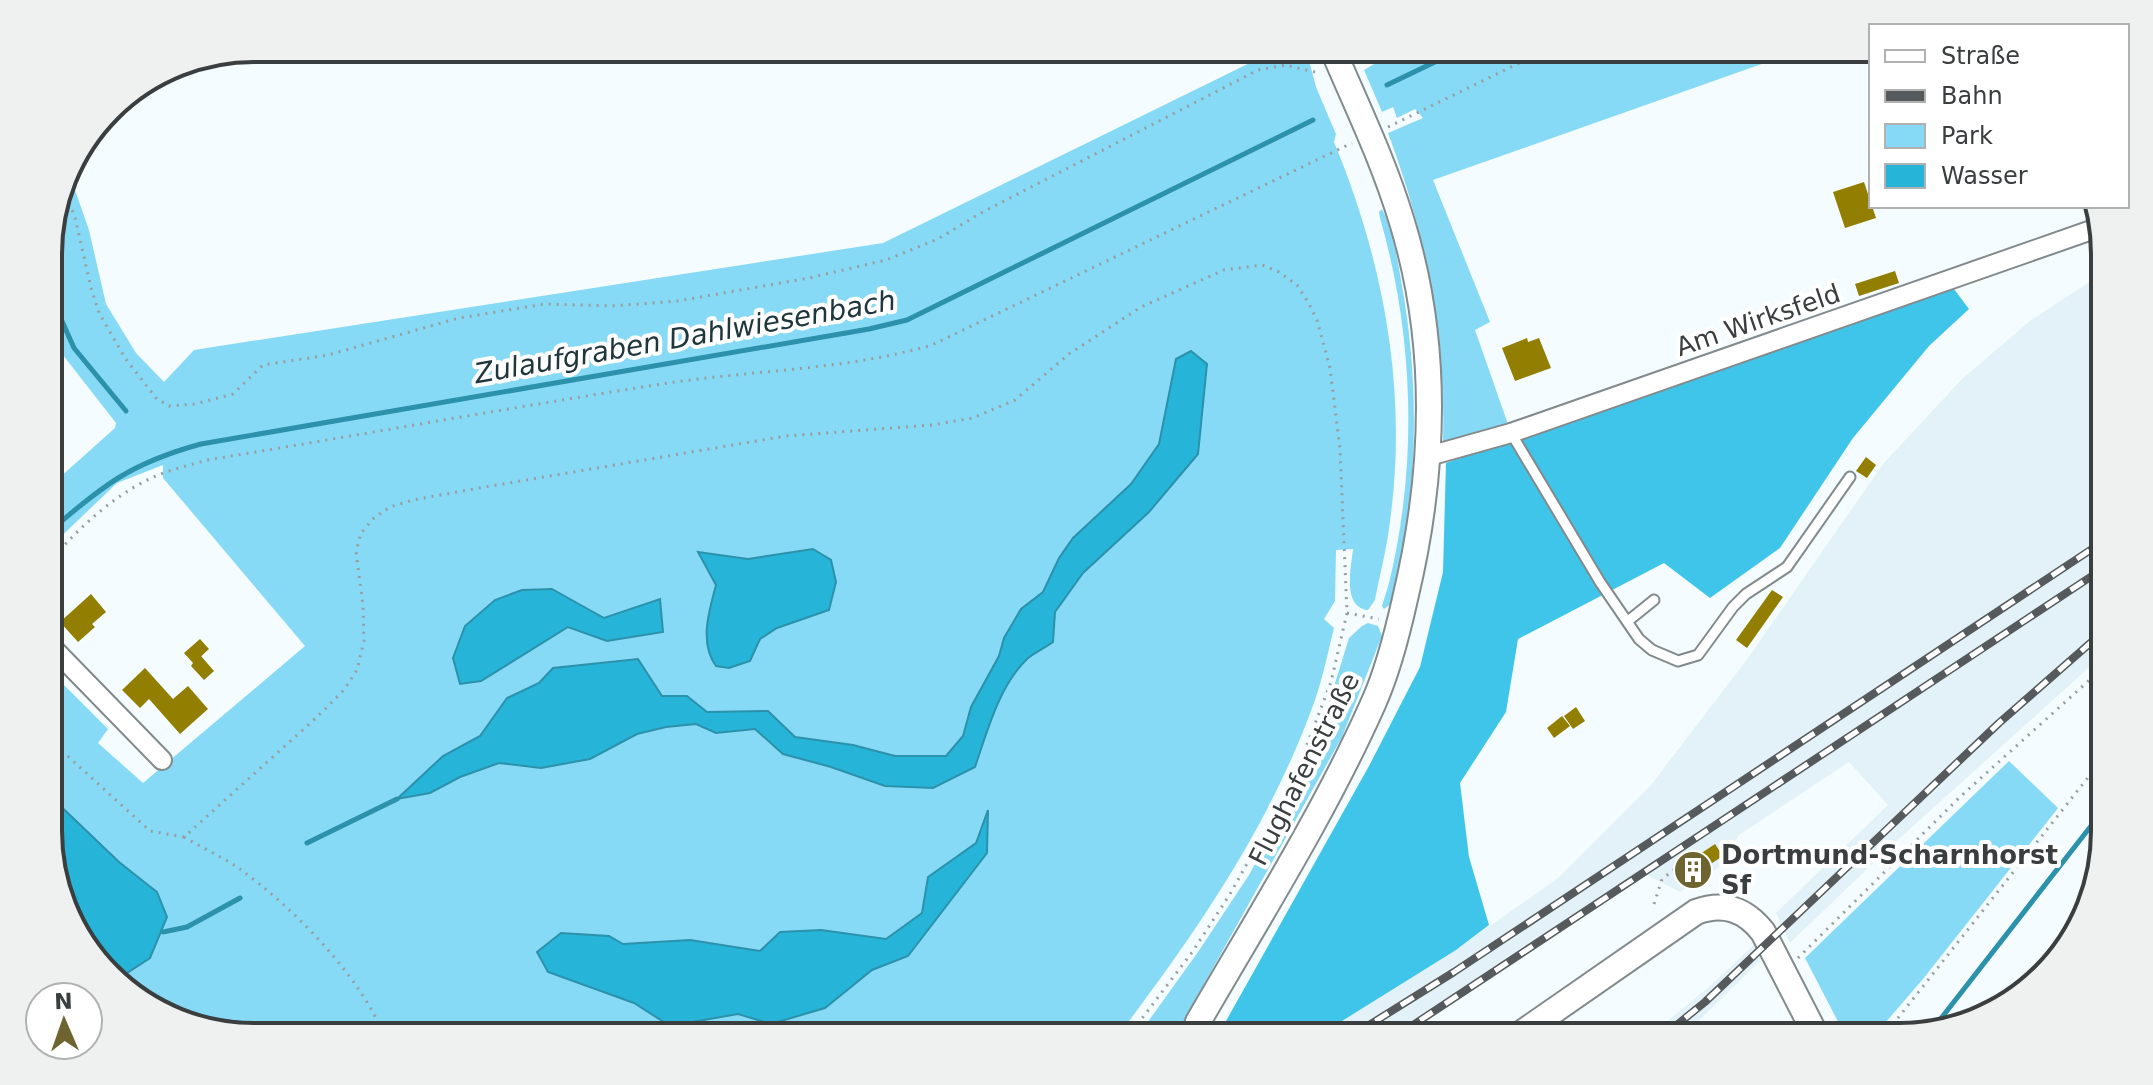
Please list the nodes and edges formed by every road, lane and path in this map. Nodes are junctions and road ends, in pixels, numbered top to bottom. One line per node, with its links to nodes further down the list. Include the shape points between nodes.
1 (1338, 62): 4 (main road, Flughafenstraße)
2 (1521, 62): 4 (path)
3 (1329, 74): 5 (path, via 1285,65 1258,70 938,239 886,260 678,301 545,304 459,318 328,355 263,365 233,394 195,404 169,406 156,398 125,358 99,313)
4 (1371, 135): 8 (main road, Flughafenstraße, via 1418,285 1429,362); 10 (path, via 932,345 851,362 669,383 207,460 157,475 104,507)
5 (68, 207)
6 (2089, 231): 7 (street, Am Wirksfeld)
7 (1511, 433): 8 (street, Am Wirksfeld); 13 (lane)
8 (1429, 456): 14 (main road, Flughafenstraße)
9 (1850, 477): 13 (lane, via 1787,567 1746,594 1698,655 1678,661 1652,650)
10 (62, 547)
11 (1654, 600): 13 (lane)
12 (1347, 613): 14 (path); 20 (path, via 1340,449 1330,368 1317,320 1297,285 1262,265 1243,266 1141,307 1069,354 1015,400 973,418 786,436 390,507 361,533 356,552 364,641 357,670 316,718); 25 (path, via 1331,682 1293,781 1230,894)
13 (1628, 621)
14 (1400, 624): 26 (main road, Flughafenstraße, via 1374,702 1335,781)
15 (62, 657): 18 (street)
16 (2091, 679): 23 (path, via 1961,796)
17 (62, 751): 20 (path, via 150,831)
18 (162, 760)
19 (2091, 774): 29 (path)
20 (184, 837): 24 (path, via 234,865 303,925 352,978)
21 (1675, 869): 22 (path, via 1662,879)
22 (1654, 904)
23 (1784, 972): 27 (main road, via 1754,921 1732,908 1706,908); 28 (main road)
24 (379, 1023)
25 (1139, 1023)
26 (1198, 1023)
27 (1536, 1023)
28 (1810, 1023)
29 (1894, 1023)

